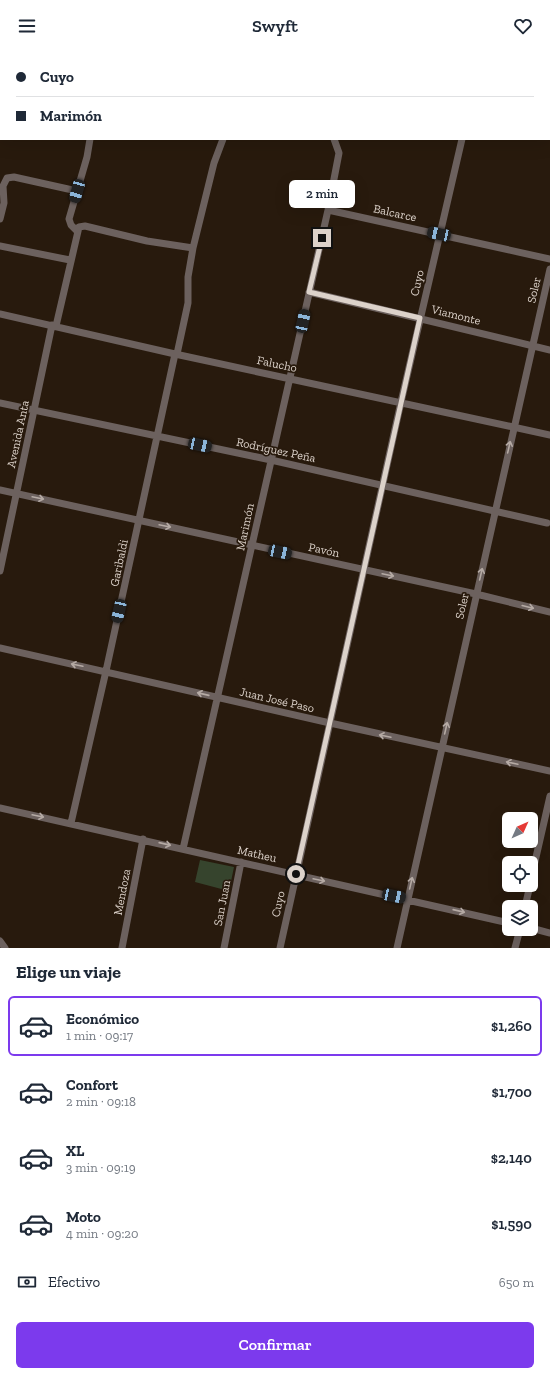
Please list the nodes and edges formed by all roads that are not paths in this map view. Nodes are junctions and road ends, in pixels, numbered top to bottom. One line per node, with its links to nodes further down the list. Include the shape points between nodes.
1 (90, 140): 5 (street)
2 (223, 140): 11 (street, Garibaldi, via 214,163)
3 (334, 140): 6 (street, Marimón, via 339,153)
4 (462, 140): 9 (street, Cuyo)
5 (77, 191): 7 (street, via 14,177 7,178 3,186 4,203); 8 (street, via 69,222)
6 (328, 210): 9 (street, Balcarce); 15 (street, Marimón)
7 (0, 218)
8 (77, 231): 11 (street, via 79,227 85,226 148,241); 13 (street, Avenida Anta)
9 (439, 234): 12 (street, Balcarce); 17 (street, Cuyo)
10 (0, 246): 13 (street)
11 (193, 248): 21 (street, Garibaldi, via 188,277 188,303)
12 (550, 259)
13 (70, 260): 18 (street, Avenida Anta)
14 (550, 269): 19 (street, Soler)
15 (309, 292): 17 (street, Viamonte); 22 (street, Marimón)
16 (0, 314): 18 (street, Falucho)
17 (420, 318): 19 (street, Viamonte); 23 (street, Cuyo)
18 (54, 326): 21 (street, Falucho); 25 (street, Avenida Anta)
19 (533, 346): 20 (street, Viamonte); 26 (street, Soler)
20 (550, 350)
21 (176, 354): 22 (street, Falucho); 28 (street, Garibaldi)
22 (291, 379): 23 (street, Falucho); 29 (street, Marimón)
23 (401, 402): 26 (street, Falucho); 30 (street, Cuyo)
24 (0, 403): 25 (street, Rodríguez Peña)
25 (34, 411): 28 (street, Rodríguez Peña); 32 (street, Avenida Anta)
26 (514, 427): 27 (street, Falucho); 33 (street, Soler, one-way to 26)
27 (550, 435)
28 (157, 437): 29 (street, Rodríguez Peña); 34 (street, Garibaldi)
29 (271, 460): 30 (street, Rodríguez Peña); 36 (street, Marimón)
30 (383, 486): 33 (street, Rodríguez Peña); 37 (street, Cuyo)
31 (0, 490): 32 (street, Pavón)
32 (18, 494): 34 (street, Pavón, one-way to 34); 38 (street, Avenida Anta)
33 (495, 511): 35 (street, Rodríguez Peña); 39 (street, Soler, one-way to 33)
34 (139, 520): 36 (street, Pavón, one-way to 36); 42 (street, Garibaldi)
35 (547, 523)
36 (252, 545): 37 (street, Pavón); 43 (street, Marimón)
37 (364, 570): 39 (street, Pavón, one-way to 39); 44 (street, Cuyo)
38 (0, 571)
39 (476, 594): 40 (street, Pavón, one-way to 40); 45 (street, Soler, one-way to 39)
40 (550, 612)
41 (0, 648): 42 (street, Juan José Paso, one-way to 41)
42 (106, 671): 43 (street, Juan José Paso, one-way to 42); 49 (street, Garibaldi)
43 (218, 697): 44 (street, Juan José Paso); 51 (street, Marimón)
44 (330, 723): 45 (street, Juan José Paso, one-way to 44); 54 (street, Cuyo)
45 (442, 748): 46 (street, Juan José Paso, one-way to 45); 55 (street, Soler, one-way to 45)
46 (550, 771)
47 (550, 796): 52 (street)
48 (0, 808): 49 (street, Matheu, one-way to 49)
49 (71, 823): 50 (street, Matheu)
50 (144, 840): 51 (street, Matheu, one-way to 51); 62 (street, Mendoza)
51 (184, 849): 53 (street, Matheu)
52 (536, 856)
53 (242, 862): 54 (street, Matheu); 63 (street, San Juan)
54 (296, 874): 55 (street, Matheu, one-way to 55); 64 (street, Cuyo)
55 (408, 899): 56 (street, Matheu, one-way to 56); 65 (street, Soler)
56 (502, 921)
57 (538, 930): 58 (street)
58 (550, 933)
59 (518, 936): 66 (street)
60 (0, 942): 61 (street)
61 (5, 948)
62 (122, 948)
63 (224, 948)
64 (280, 948)
65 (397, 948)
66 (515, 948)

